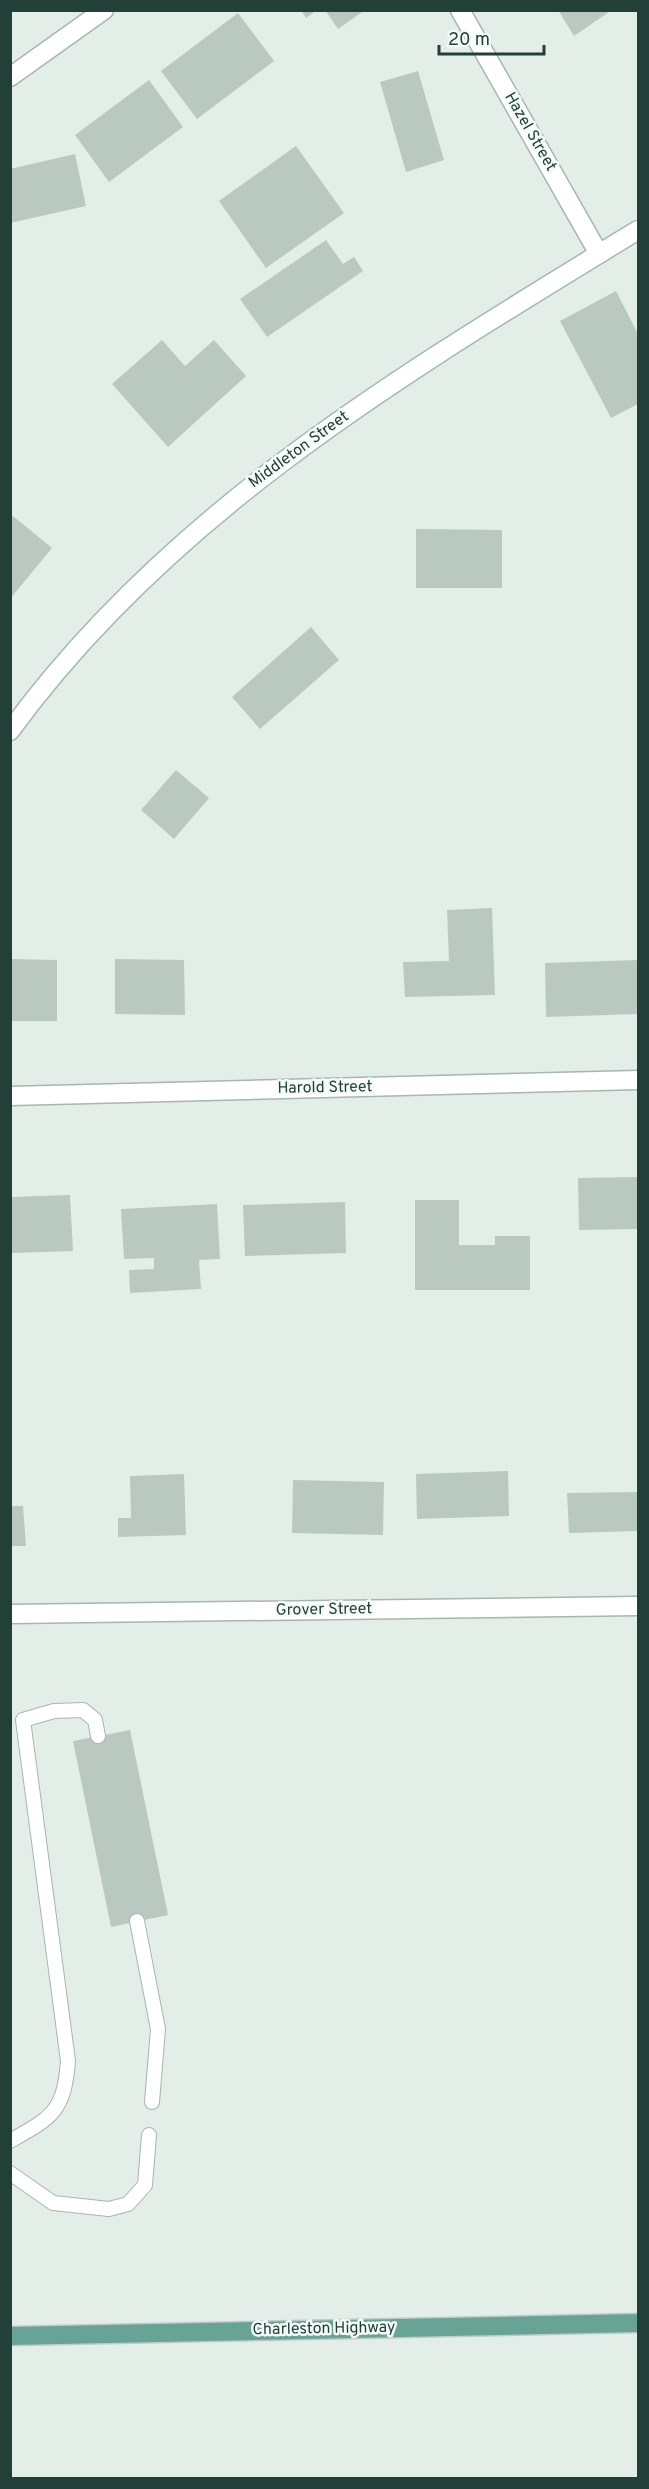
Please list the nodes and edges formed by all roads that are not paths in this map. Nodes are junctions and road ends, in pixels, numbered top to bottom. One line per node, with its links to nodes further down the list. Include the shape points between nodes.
1 (104, 10): 3 (street)
2 (460, 10): 5 (street, Hazel Street)
3 (10, 77)
4 (639, 230): 5 (street, Middleton Street)
5 (600, 254): 6 (street, Middleton Street, via 357,408 262,475 203,524 93,629)
6 (10, 731)
7 (639, 1080): 8 (street, Harold Street)
8 (10, 1096)
9 (639, 1606): 10 (street, Grover Street)
10 (10, 1614)
11 (98, 1736): 15 (lane, via 95,1720 84,1710 54,1711 23,1720 68,2061 66,2091 49,2118)
12 (136, 1921): 13 (lane, via 158,2029)
13 (152, 2102)
14 (149, 2135): 16 (lane, via 145,2185 128,2204 109,2209 53,2203)
15 (10, 2141)
16 (10, 2173)
17 (639, 2323): 18 (main road, Charleston Highway)
18 (10, 2336)

